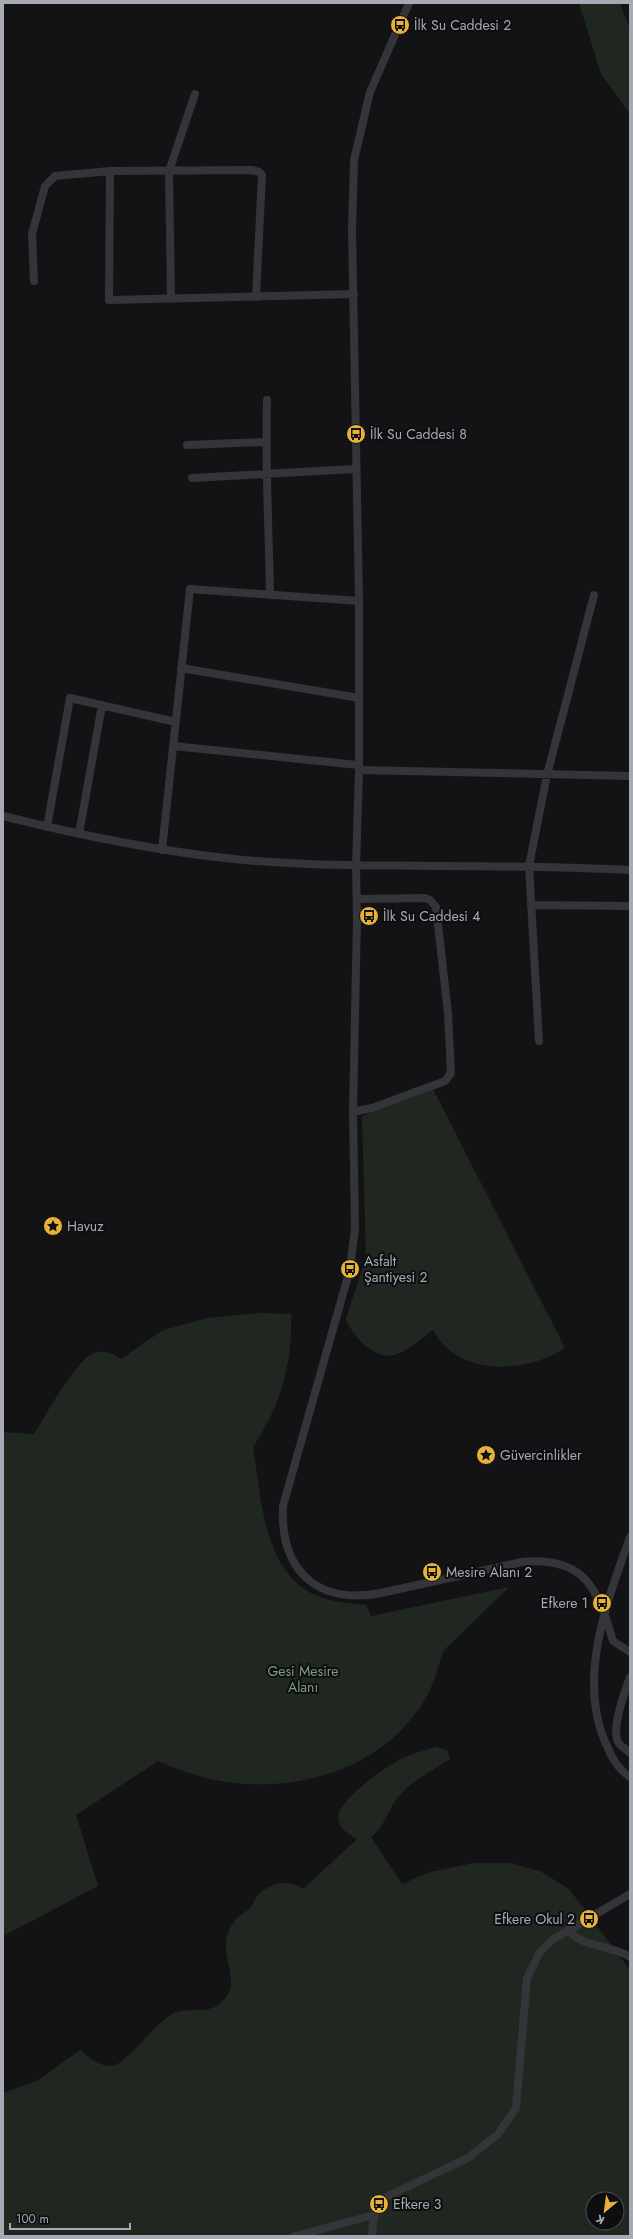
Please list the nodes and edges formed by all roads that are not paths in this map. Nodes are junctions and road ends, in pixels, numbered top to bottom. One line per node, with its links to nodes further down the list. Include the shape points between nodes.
1 (410, 3): 6 (street, via 370,92 354,160)
2 (195, 94): 4 (street)
3 (110, 171): 4 (street); 5 (street, via 55,176 45,186 32,234); 8 (street, via 109,300)
4 (169, 171): 7 (street, via 253,170 261,173); 8 (street)
5 (34, 281)
6 (354, 294): 7 (street); 12 (street)
7 (256, 297): 8 (street)
8 (171, 298)
9 (267, 400): 10 (street)
10 (265, 442): 11 (street); 13 (street)
11 (187, 445)
12 (355, 470): 13 (street); 17 (street)
13 (268, 474): 14 (street); 15 (street)
14 (192, 478)
15 (270, 595): 17 (street); 18 (street, via 190,589)
16 (594, 595): 24 (street)
17 (359, 601): 19 (street)
18 (182, 668): 19 (street); 21 (street)
19 (358, 698): 23 (street)
20 (102, 705): 21 (street); 27 (street, via 70,698); 28 (street)
21 (176, 722): 22 (street)
22 (173, 746): 23 (street); 29 (street)
23 (358, 768): 24 (street); 30 (street)
24 (547, 774): 25 (street); 31 (street)
25 (630, 776)
26 (3, 816): 27 (street)
27 (47, 827): 28 (street)
28 (80, 834): 29 (street)
29 (162, 850): 30 (street, via 235,859)
30 (356, 865): 31 (street); 33 (street)
31 (529, 866): 32 (street); 34 (street)
32 (630, 870)
33 (358, 899): 37 (street); 37 (street, via 425,898 436,907 448,1012 451,1073 446,1081 372,1108)
34 (531, 905): 35 (street); 36 (street)
35 (630, 906)
36 (539, 1041)
37 (353, 1112): 39 (street, via 356,1228 350,1269 283,1506 282,1529 288,1551 302,1574 319,1587 341,1595 362,1597 541,1560 576,1571 592,1585)
38 (630, 1537): 39 (street)
39 (606, 1615): 40 (street, via 613,1641); 44 (street, via 595,1658 593,1693 598,1728 613,1760)
40 (630, 1652)
41 (630, 1677): 42 (street)
42 (628, 1689): 43 (street, via 616,1730 618,1742)
43 (630, 1753)
44 (630, 1778)
45 (630, 1894): 46 (street)
46 (568, 1930): 47 (street, via 580,1941); 48 (street, via 552,1940 540,1952 527,1978 516,2108 498,2134 468,2158 386,2197)
47 (630, 1956)
48 (374, 2215): 49 (street); 50 (street)
49 (295, 2236)
50 (372, 2236)

